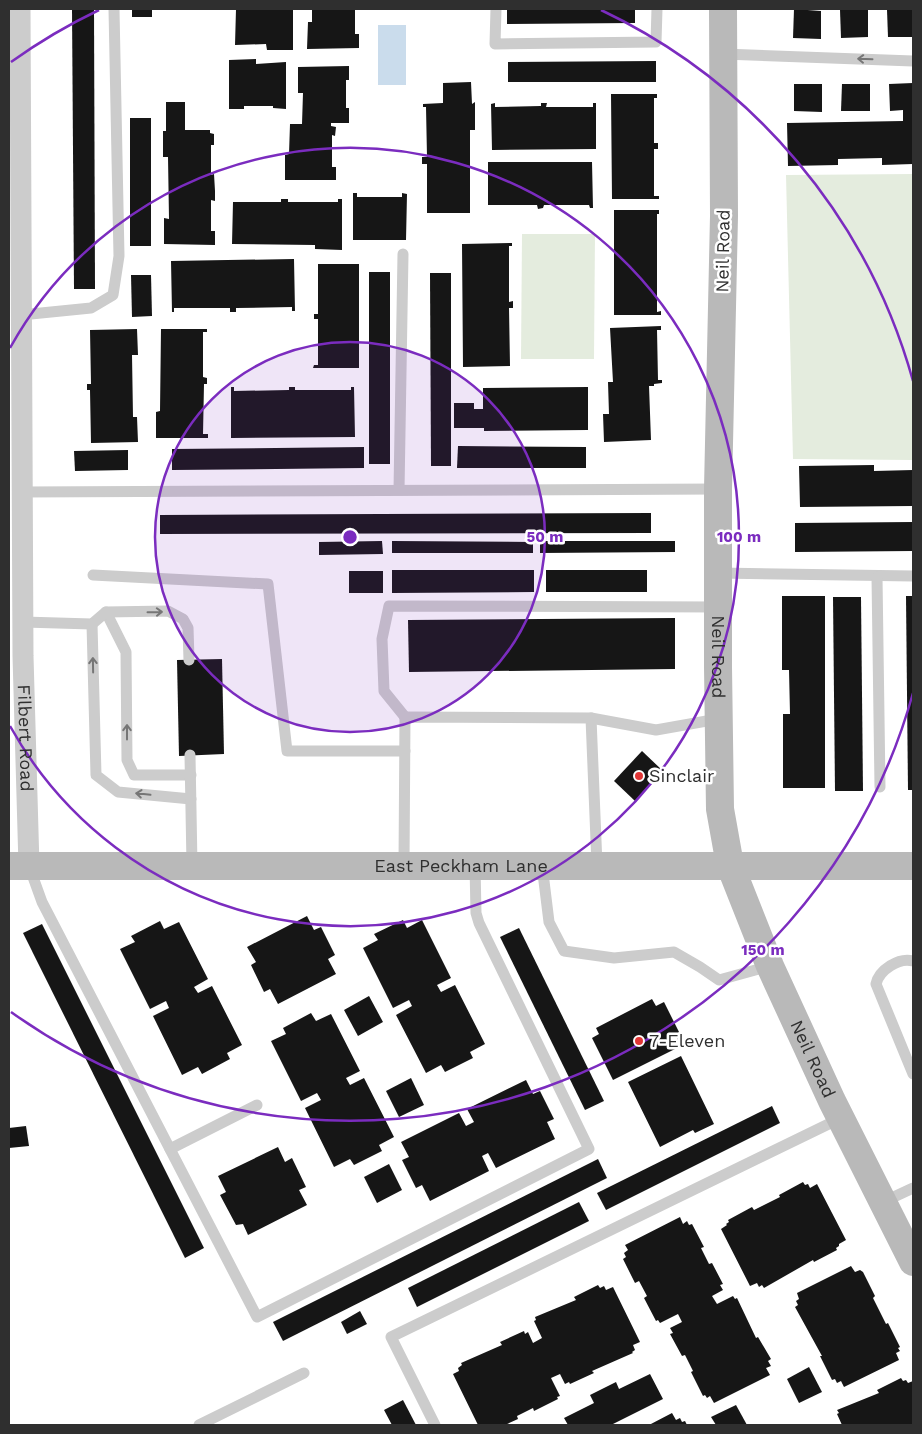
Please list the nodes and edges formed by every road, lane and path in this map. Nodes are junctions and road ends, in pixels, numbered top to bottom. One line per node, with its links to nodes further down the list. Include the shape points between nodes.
1 (20, 9): 9 (street, Filbert Road)
2 (114, 9): 9 (lane, via 118,256 113,295 91,308)
3 (496, 9): 4 (lane, via 495,44 656,42)
4 (657, 9)
5 (723, 9): 6 (street, Neil Road)
6 (724, 54): 7 (lane, one-way to 6); 10 (street, Neil Road)
7 (913, 61)
8 (403, 254): 11 (lane)
9 (21, 315): 12 (street, Filbert Road)
10 (718, 489): 11 (lane); 13 (street, Neil Road)
11 (399, 490): 12 (lane)
12 (22, 492): 19 (street, Filbert Road)
13 (718, 573): 16 (lane); 17 (street, Neil Road)
14 (93, 575): 26 (lane, via 268,584 287,751)
15 (913, 576): 16 (lane)
16 (877, 577): 29 (lane)
17 (718, 607): 23 (lane, via 389,606 382,640 384,691); 25 (street, Neil Road)
18 (106, 612): 20 (lane); 22 (lane, one-way to 22, via 168,612 183,620 188,628); 28 (lane, one-way to 18, via 134,775 127,760 126,652)
19 (23, 622): 20 (lane); 21 (street, Filbert Road)
20 (92, 624): 30 (lane, one-way to 20, via 118,792 96,775)
21 (16, 656): 35 (street, Filbert Road)
22 (189, 660)
23 (405, 717): 24 (lane); 26 (lane)
24 (591, 718): 25 (lane, via 656,730); 33 (lane)
25 (718, 719): 34 (street, Neil Road, via 720,809)
26 (405, 751): 37 (lane)
27 (190, 755): 28 (lane)
28 (191, 775): 30 (lane)
29 (880, 787)
30 (191, 799): 36 (lane)
31 (475, 865): 32 (street, East Peckham Lane); 37 (street, East Peckham Lane); 44 (lane, via 478,923 589,1150 257,1317)
32 (542, 865): 33 (street, East Peckham Lane); 40 (lane, via 549,922 564,950 614,958 674,952 719,980)
33 (597, 865): 34 (street, East Peckham Lane)
34 (730, 865): 38 (street, East Peckham Lane); 40 (street, Neil Road)
35 (19, 866): 36 (street, East Peckham Lane); 44 (lane, via 42,902)
36 (192, 866): 37 (street, East Peckham Lane)
37 (404, 866)
38 (913, 866)
39 (913, 961): 41 (lane, via 908,959 888,968 880,974 876,984)
40 (770, 966): 43 (street, Neil Road)
41 (913, 1074)
42 (257, 1105): 44 (lane)
43 (841, 1118): 46 (street, Neil Road); 50 (lane, via 391,1337)
44 (170, 1149)
45 (913, 1188): 46 (lane)
46 (883, 1202): 47 (street, Neil Road)
47 (913, 1262)
48 (304, 1372): 49 (lane)
49 (199, 1425)
50 (435, 1425)

